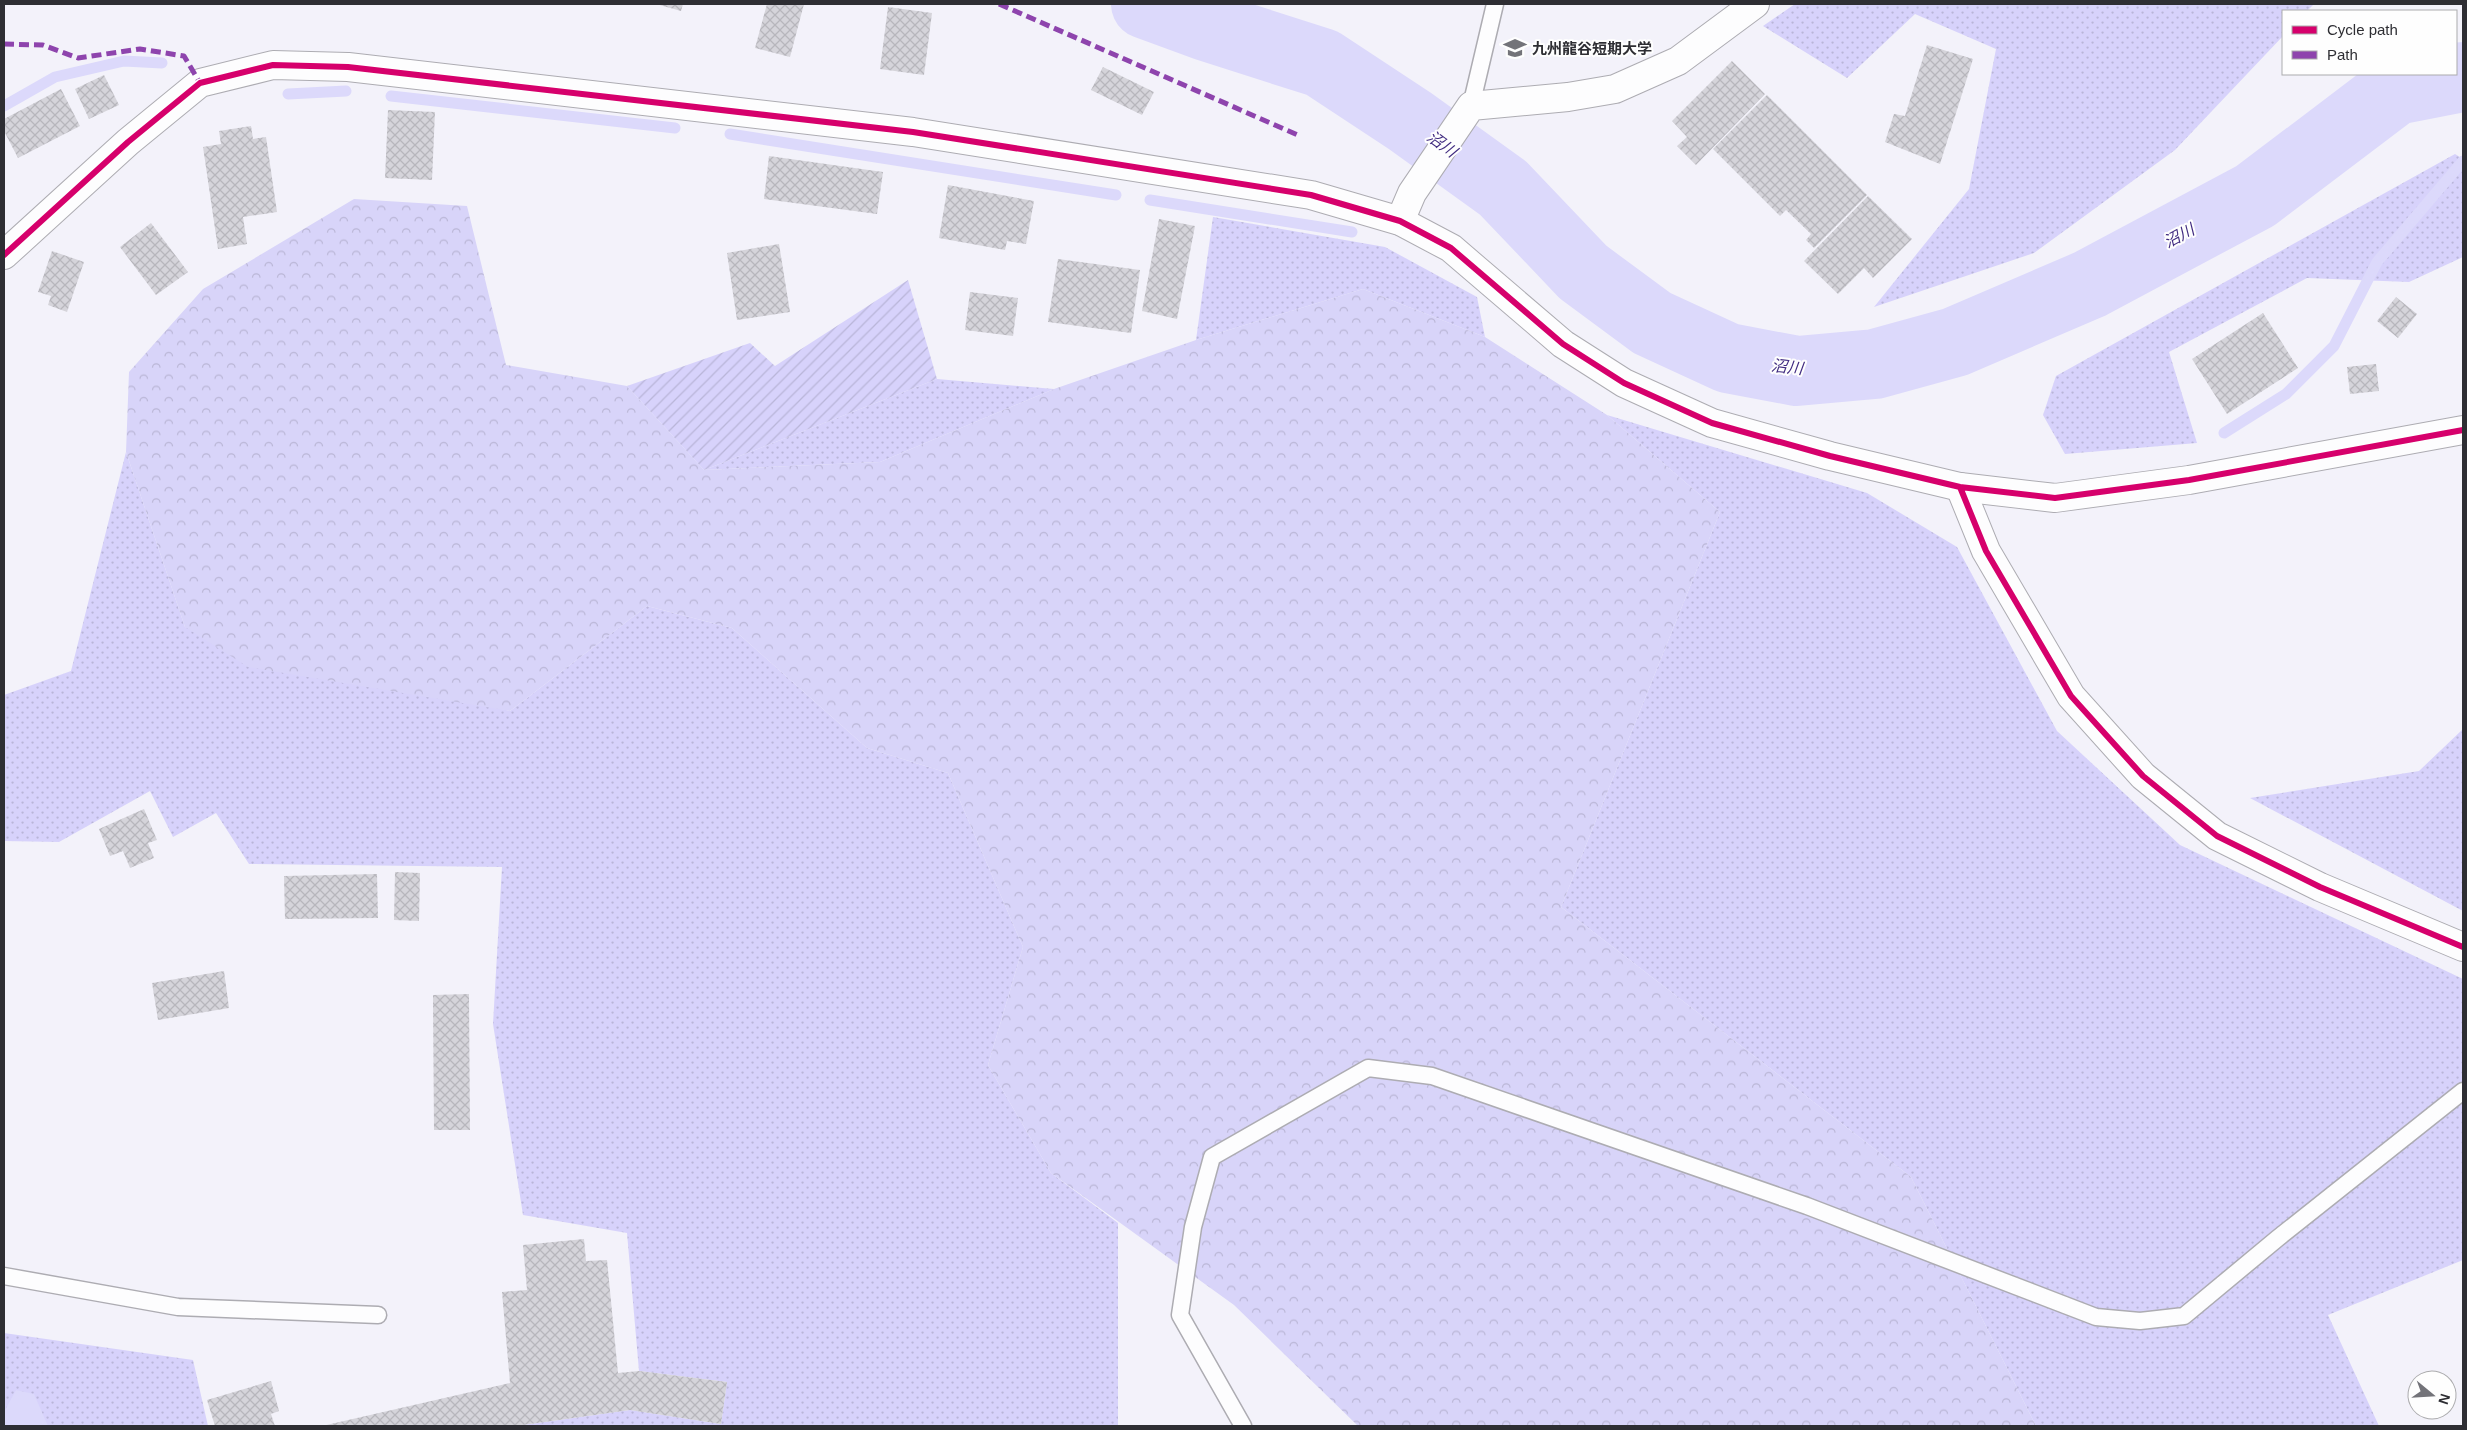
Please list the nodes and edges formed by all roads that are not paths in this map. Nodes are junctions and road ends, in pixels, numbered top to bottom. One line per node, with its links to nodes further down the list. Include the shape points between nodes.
1 (1495, 4): 3 (lane)
2 (1755, 4): 3 (street, via 1678,61 1615,89)
3 (1471, 106): 4 (street, via 1412,193)
4 (1400, 221): 5 (street, via 1311,195 913,132 348,67 273,65 200,83 128,142); 7 (street, via 1451,248 1563,344 1624,384 1712,423 1830,456)
5 (4, 255)
6 (2463, 430): 7 (street, via 2189,480 2055,498)
7 (1960, 486): 8 (street, via 1986,551 2070,696 2143,776 2217,836 2320,887)
8 (2463, 947)
9 (2463, 1091): 12 (lane, via 2184,1316 2140,1321 2096,1317 1807,1206 1432,1076 1368,1068 1212,1156 1193,1227 1180,1315)
10 (4, 1276): 11 (lane, via 178,1308)
11 (378, 1315)
12 (1243, 1426)

